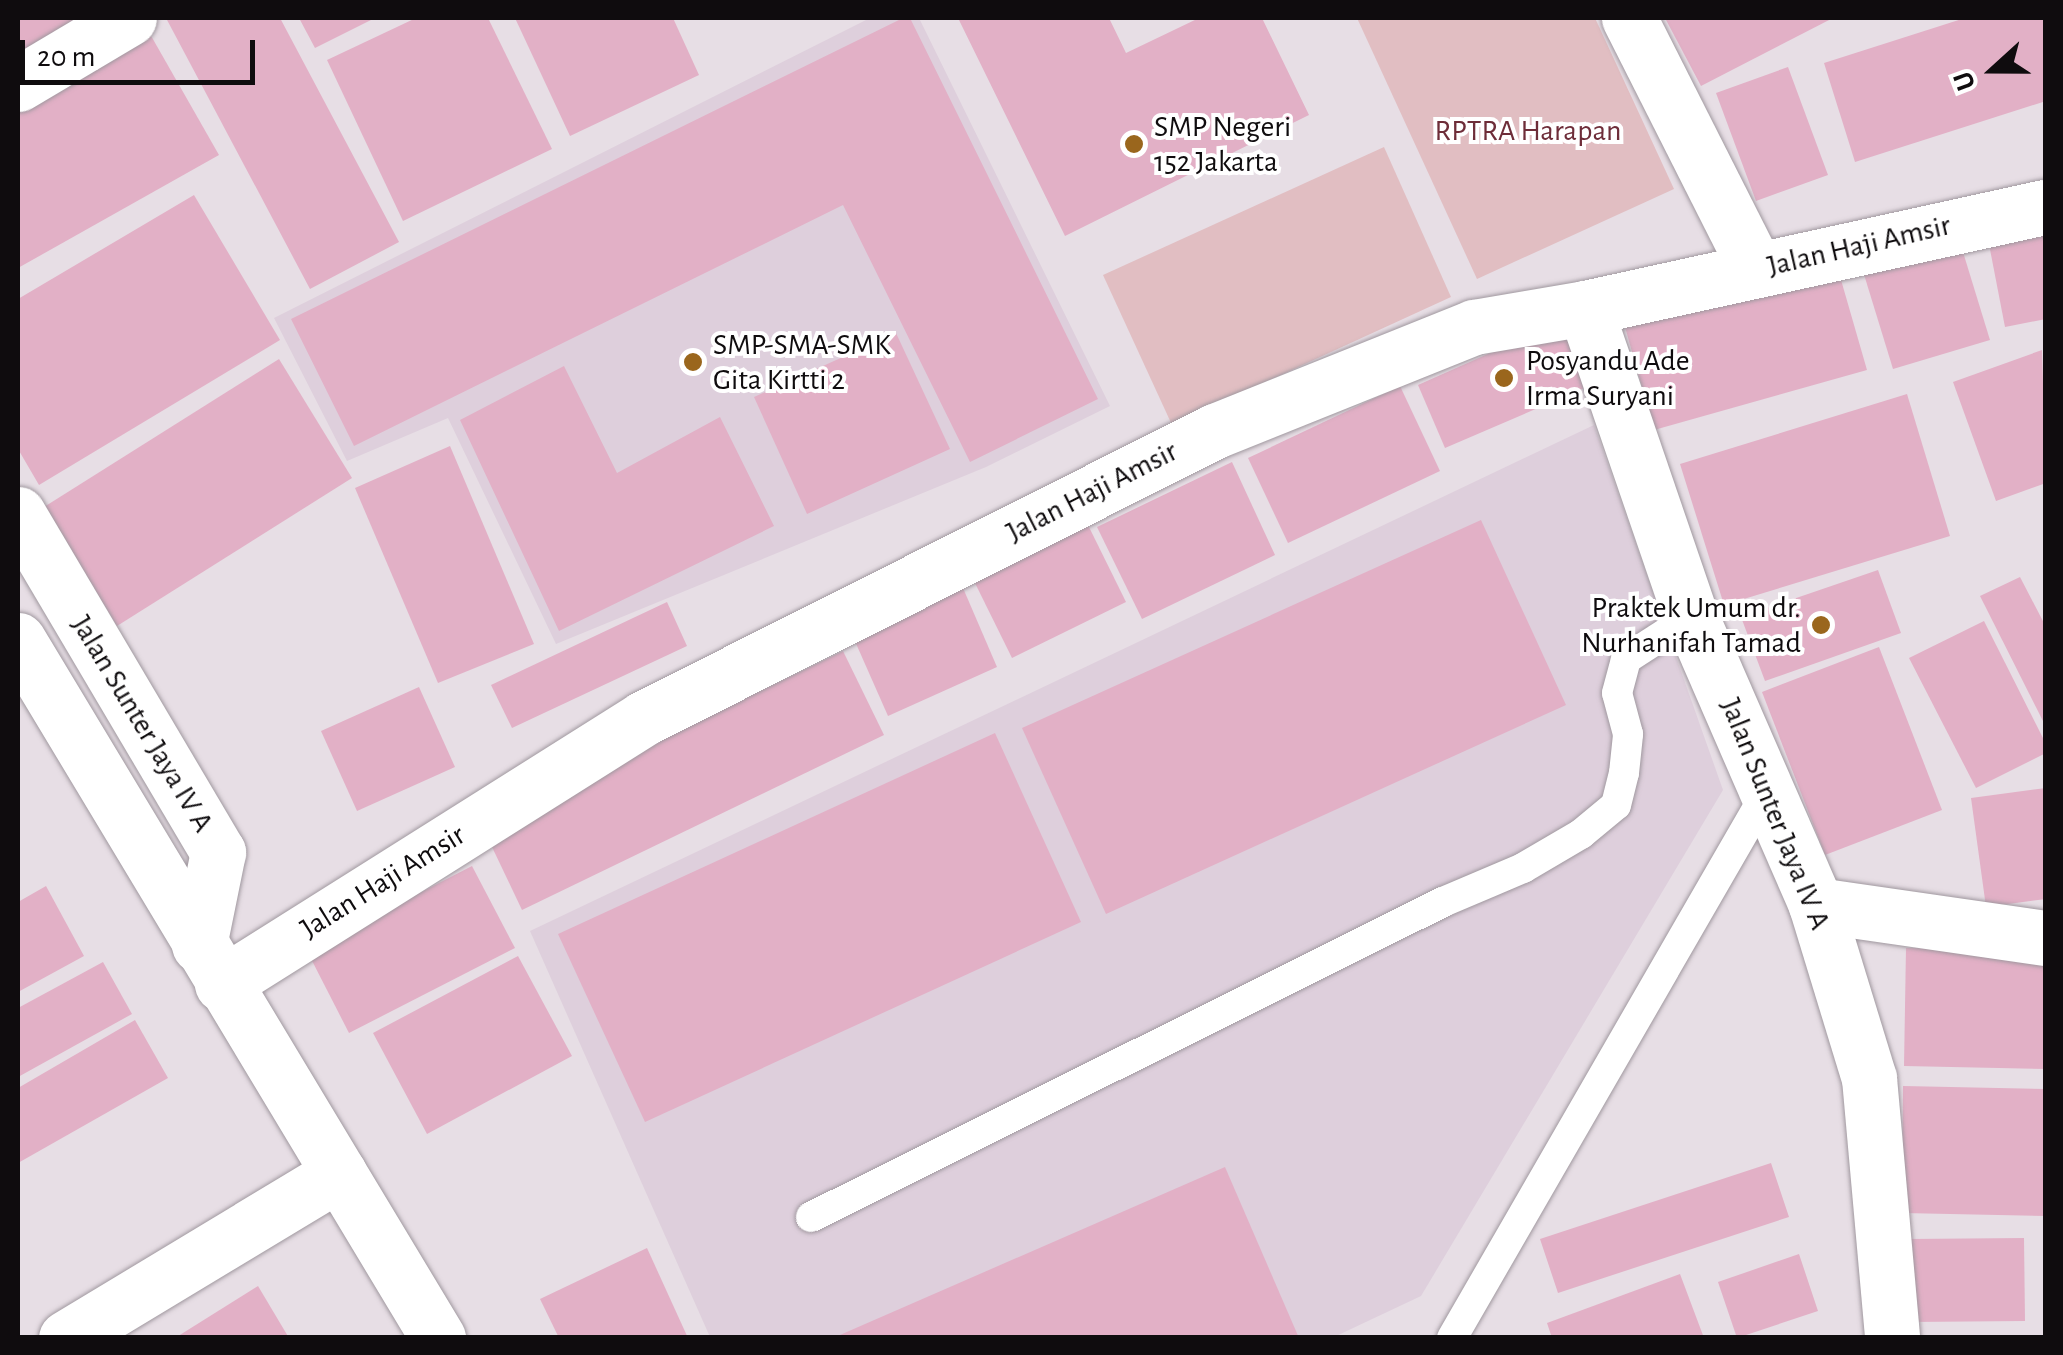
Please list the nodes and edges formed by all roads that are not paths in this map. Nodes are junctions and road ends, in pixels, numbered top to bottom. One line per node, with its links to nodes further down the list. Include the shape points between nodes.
1 (129, 18): 3 (street)
2 (1629, 18): 5 (street)
3 (18, 84)
4 (2046, 207): 5 (street, Jalan Haji Amsir)
5 (1756, 269): 6 (street, Jalan Haji Amsir)
6 (1585, 308): 8 (street, Jalan Sunter Jaya IV A); 13 (street, Jalan Haji Amsir, via 1474,327 1215,430 644,718)
7 (18, 514): 13 (street, Jalan Sunter Jaya IV A, via 218,852)
8 (1691, 617): 10 (street, Jalan Sunter Jaya IV A); 15 (lane, via 1626,658 1616,692 1628,734 1616,805 1581,834)
9 (18, 640): 13 (street)
10 (1768, 790): 11 (street, Jalan Sunter Jaya IV A); 18 (lane)
11 (1816, 904): 12 (street); 19 (street, Jalan Sunter Jaya IV A, via 1868,1078)
12 (2046, 938)
13 (211, 965): 14 (street)
14 (340, 1173): 16 (street); 17 (street)
15 (810, 1217)
16 (66, 1338)
17 (438, 1338)
18 (1452, 1338)
19 (1892, 1338)

